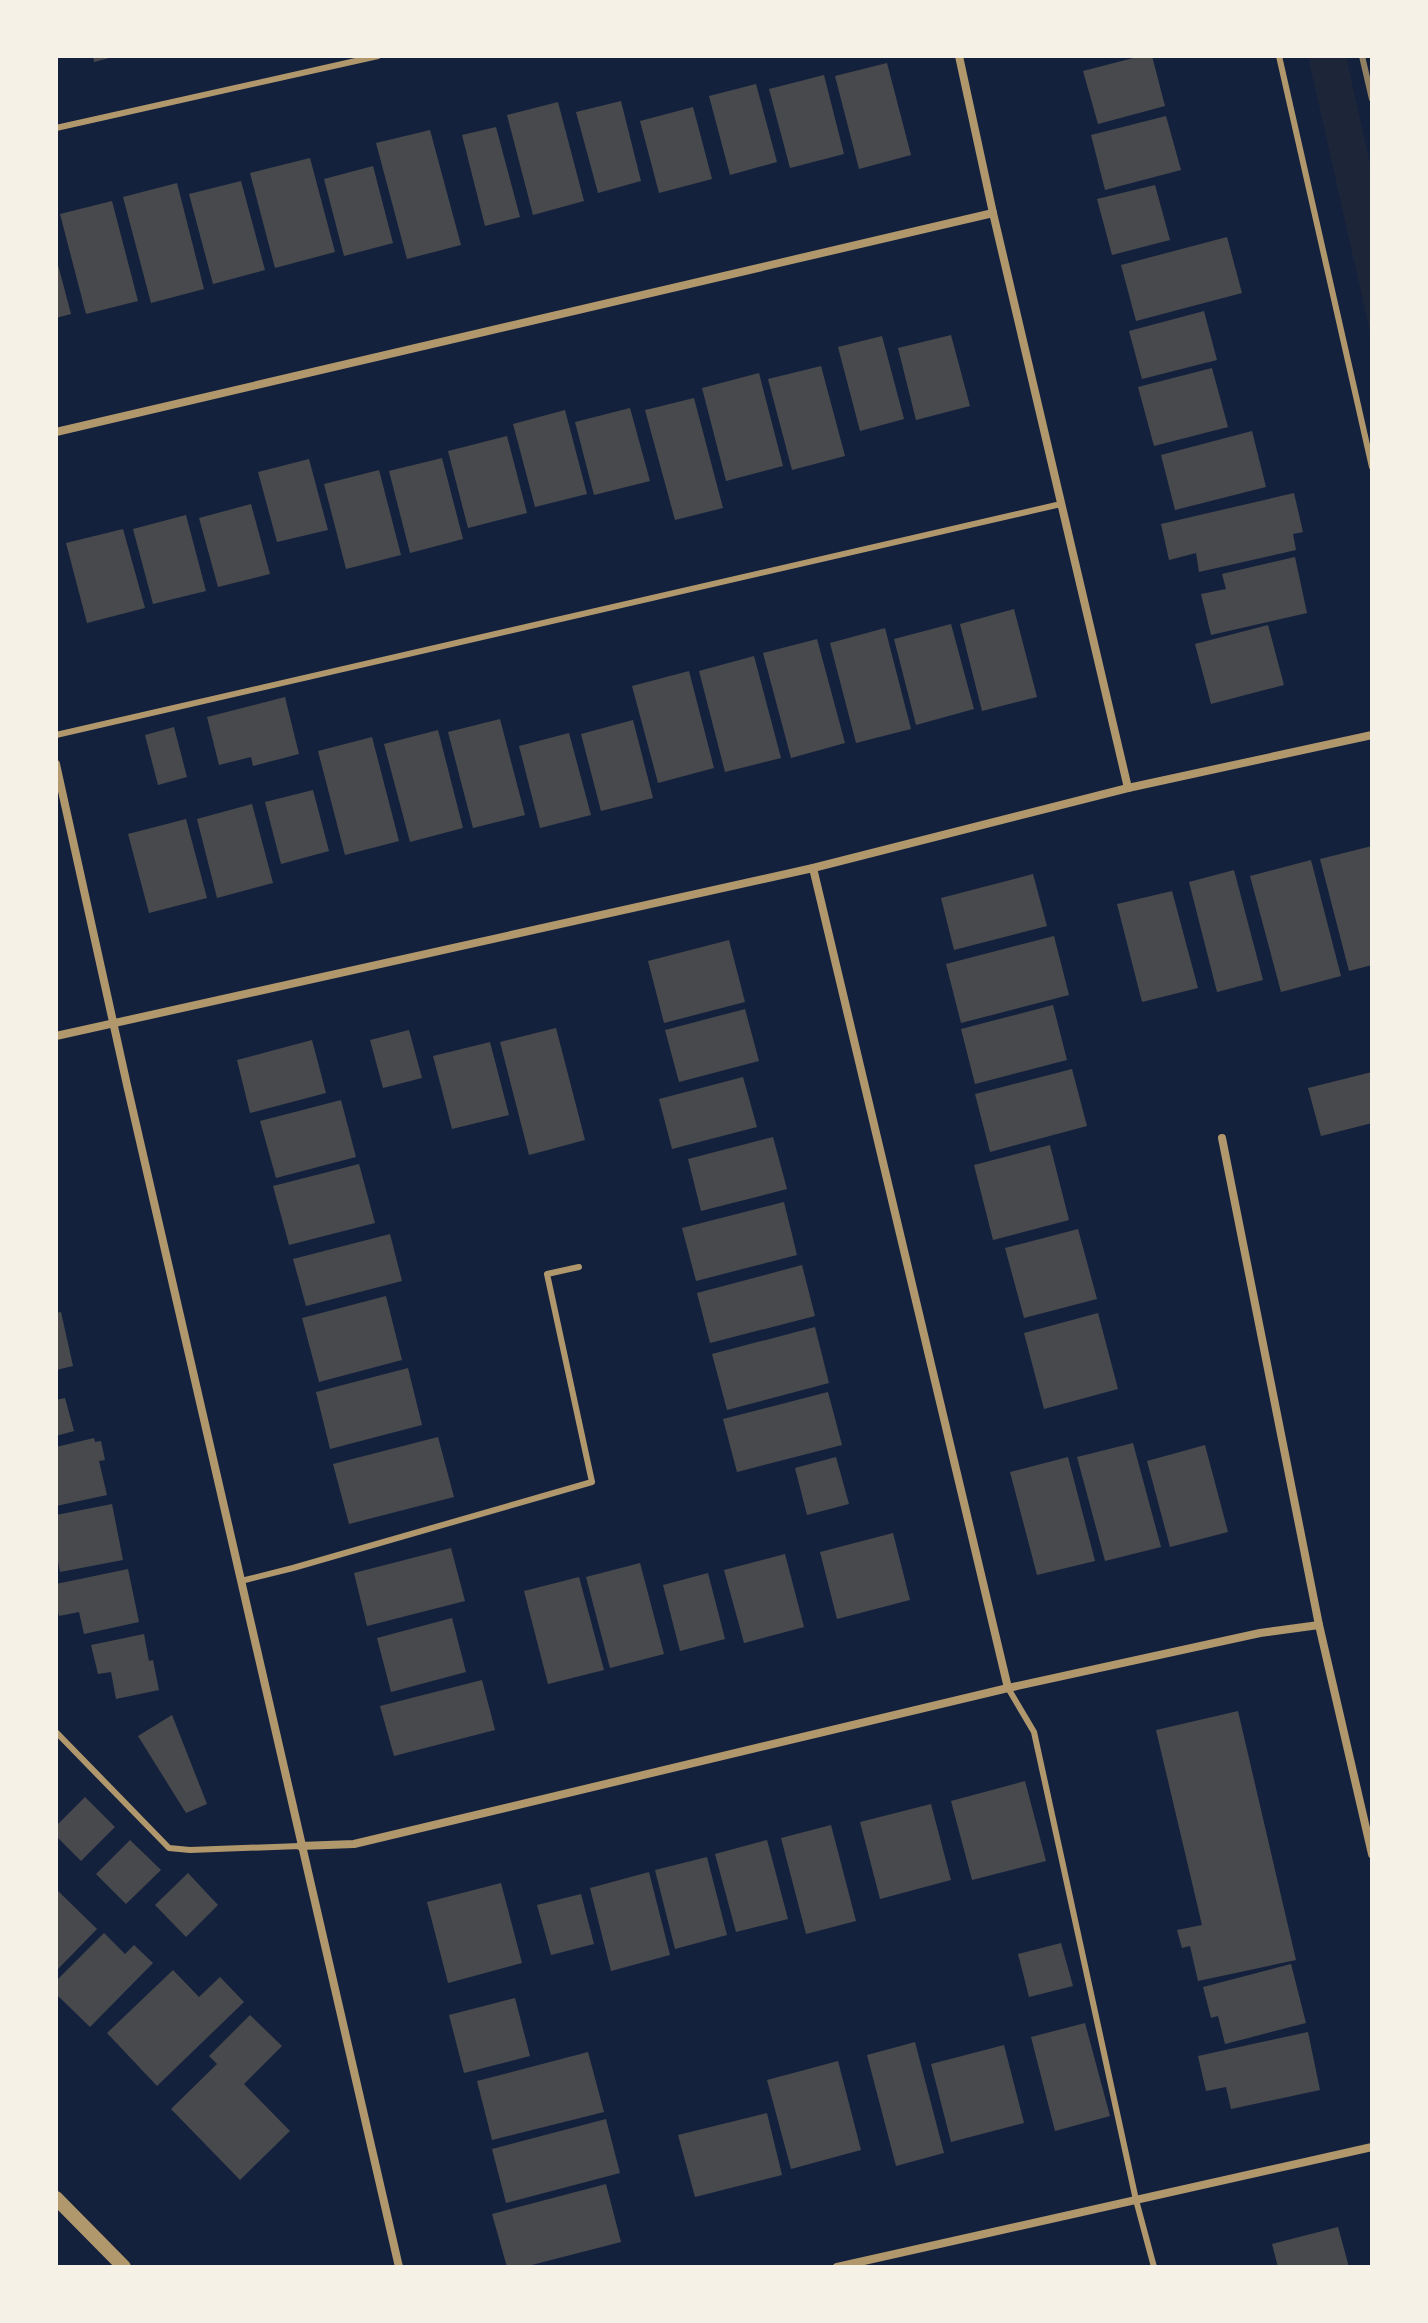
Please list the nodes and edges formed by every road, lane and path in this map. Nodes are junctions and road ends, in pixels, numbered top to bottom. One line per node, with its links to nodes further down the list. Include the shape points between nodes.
1 (378, 56): 4 (lane)
2 (959, 56): 5 (street)
3 (1279, 56): 7 (lane)
4 (56, 128)
5 (993, 213): 6 (street); 8 (street)
6 (56, 432)
7 (1372, 467)
8 (1061, 504): 9 (lane); 12 (street)
9 (56, 735)
10 (1372, 735): 12 (street)
11 (56, 764): 14 (street)
12 (1128, 788): 13 (street)
13 (813, 868): 14 (street); 20 (street)
14 (112, 1023): 15 (street); 18 (street)
15 (56, 1036)
16 (1222, 1138): 19 (street)
17 (579, 1267): 18 (lane, via 547,1274 592,1482)
18 (241, 1581): 22 (street)
19 (1319, 1625): 20 (street); 23 (street)
20 (1008, 1688): 22 (street, via 354,1844); 26 (lane, via 1034,1732)
21 (56, 1732): 22 (lane, via 169,1848)
22 (300, 1846): 28 (street)
23 (1372, 1854)
24 (1372, 2147): 26 (street)
25 (56, 2198): 27 (street)
26 (1136, 2200): 29 (street); 30 (lane)
27 (124, 2267)
28 (399, 2267)
29 (837, 2267)
30 (1154, 2267)

